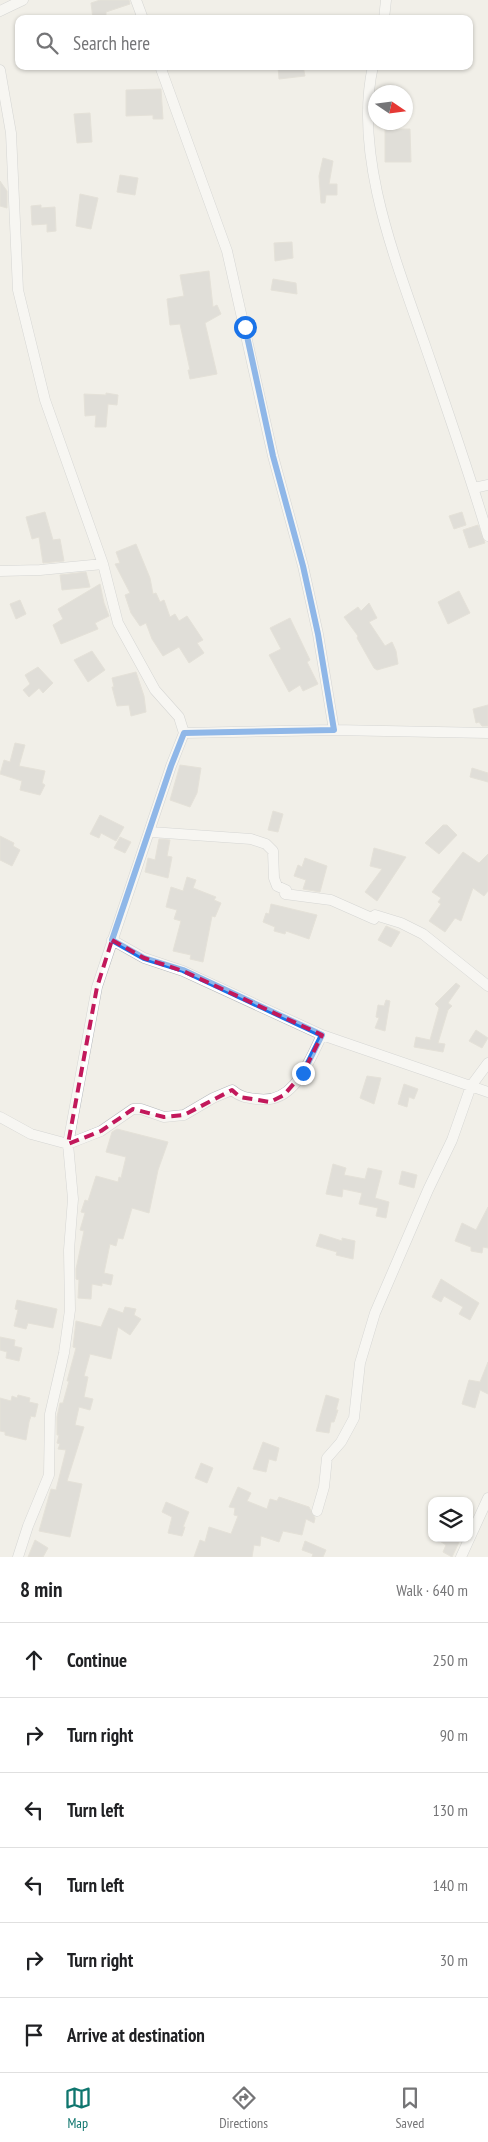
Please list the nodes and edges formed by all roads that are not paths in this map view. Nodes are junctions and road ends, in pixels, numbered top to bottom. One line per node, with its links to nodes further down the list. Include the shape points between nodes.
1 (22, 0): 4 (street)
2 (136, 0): 5 (street)
3 (386, 0): 6 (street)
4 (0, 11)
5 (142, 15)
6 (384, 15)
7 (0, 70): 13 (street, via 11,133 18,290 45,400)
8 (161, 70): 15 (street, via 227,251 273,456 303,566)
9 (373, 70): 11 (street, via 367,115 372,167 395,259)
10 (488, 485): 11 (street)
11 (474, 488): 12 (street)
12 (488, 536)
13 (103, 564): 14 (street); 16 (street, via 118,623 155,690 179,717)
14 (0, 571)
15 (334, 730): 16 (street); 17 (street)
16 (184, 733): 18 (street)
17 (488, 733)
18 (151, 832): 19 (street); 20 (street, via 251,839 266,844 273,851 277,886 286,890 285,894 332,900 374,920 375,915 401,923 423,934)
19 (112, 940): 21 (street, via 144,958 183,970); 26 (street, via 97,987)
20 (488, 986)
21 (322, 1035): 23 (street); 26 (street, via 303,1073 284,1095 270,1102 240,1097 232,1090 184,1115 164,1117 133,1109 101,1131)
22 (488, 1063): 23 (street)
23 (471, 1086): 24 (street); 28 (street, via 452,1140 375,1313 360,1363 354,1418 341,1442 327,1458)
24 (488, 1092)
25 (0, 1117): 26 (street, via 30,1134)
26 (68, 1144): 29 (street, via 73,1199 68,1250 70,1310 50,1414 49,1475)
27 (488, 1498): 30 (street)
28 (317, 1512)
29 (18, 1557)
30 (461, 1557)

